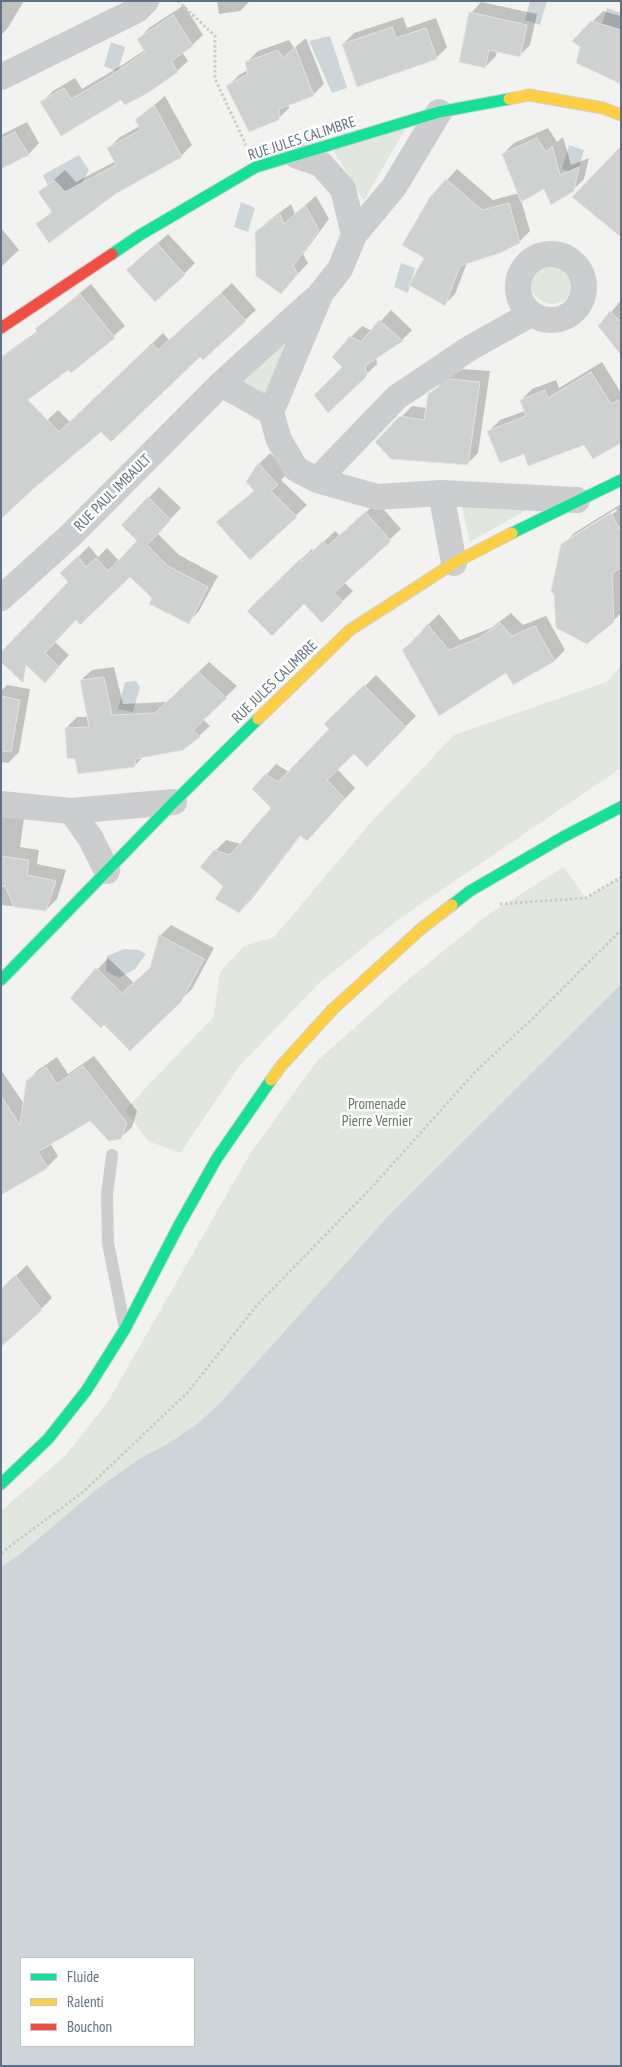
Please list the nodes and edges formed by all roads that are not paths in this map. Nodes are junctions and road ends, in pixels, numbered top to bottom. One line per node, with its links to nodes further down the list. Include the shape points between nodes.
1 (146, 1): 2 (street, via 137,10)
2 (1, 77)
3 (438, 112): 4 (street, RUE JULES CALIMBRE, via 529,95 603,108); 5 (street, RUE JULES CALIMBRE); 6 (street, RUE PAUL IMBAULT, via 394,187)
4 (621, 115)
5 (297, 156): 6 (street, via 321,164 343,189); 9 (street, RUE JULES CALIMBRE, via 256,167 140,235)
6 (354, 235): 7 (street, RUE PAUL IMBAULT, via 340,268)
7 (321, 293): 10 (street, RUE PAUL IMBAULT); 11 (street, RUE PAUL IMBAULT)
8 (531, 314): 12 (street, via 470,348 397,397)
9 (1, 328)
10 (221, 384): 11 (street); 17 (street, RUE PAUL IMBAULT, via 71,535)
11 (271, 412): 12 (street, via 279,440 296,468)
12 (317, 480): 14 (street, via 377,497)
13 (621, 480): 15 (street, RUE JULES CALIMBRE)
14 (442, 492): 15 (street); 16 (street)
15 (577, 500): 16 (street, RUE JULES CALIMBRE)
16 (454, 563): 18 (street, RUE JULES CALIMBRE, via 350,630)
17 (1, 598)
18 (174, 802): 21 (street); 22 (street, RUE JULES CALIMBRE)
19 (1, 804): 21 (street)
20 (621, 807): 25 (street, via 470,891 422,928 333,1009 282,1066 217,1158)
21 (71, 811): 22 (street, via 91,839)
22 (107, 871): 23 (street, RUE JULES CALIMBRE)
23 (2, 979)
24 (112, 1154): 25 (lane, via 107,1195 108,1243)
25 (125, 1329): 26 (street, via 86,1391 48,1439)
26 (1, 1484)

